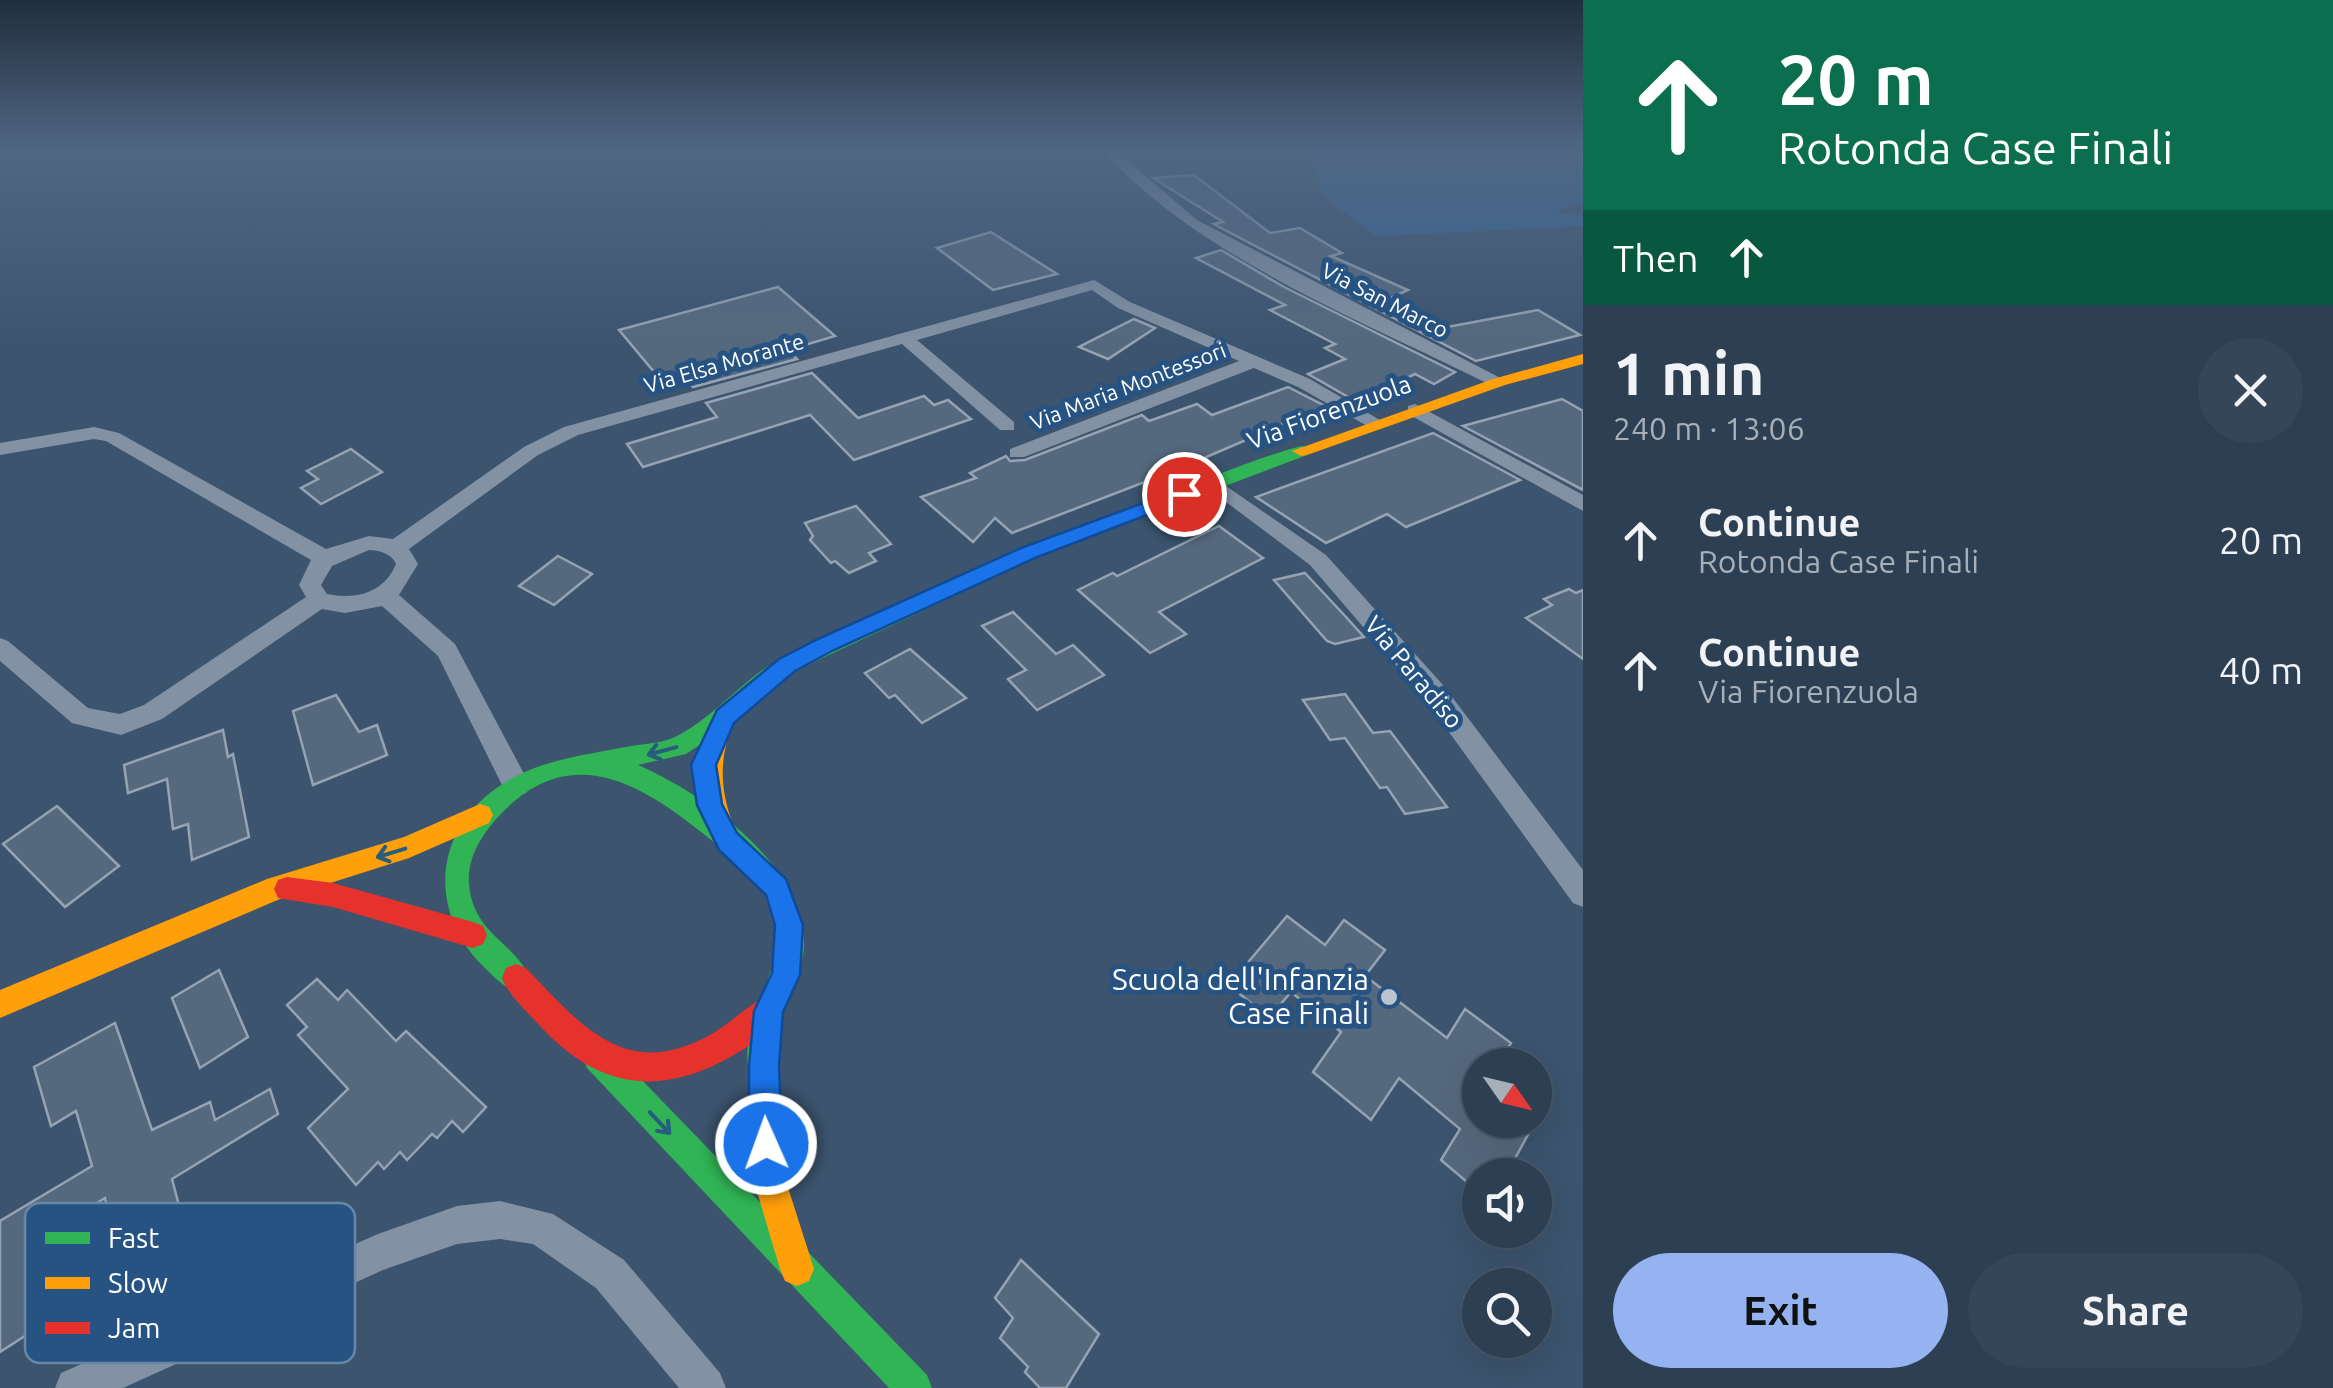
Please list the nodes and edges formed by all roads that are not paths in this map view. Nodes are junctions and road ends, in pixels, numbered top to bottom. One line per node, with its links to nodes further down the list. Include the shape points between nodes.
1 (1183, 215): 6 (street, Via San Marco, via 1279,272)
2 (1094, 285): 3 (street, Via Elsa Morante); 5 (street, Via Maria Montessori, via 1141,314)
3 (904, 337): 9 (street); 14 (street, Via Elsa Morante, via 571,431 531,451)
4 (1583, 360): 6 (main road, Via Fiorenzuola)
5 (1255, 362): 8 (street, Via Maria Montessori); 11 (street, Via Maria Montessori)
6 (1499, 382): 7 (main road, Via Fiorenzuola)
7 (1415, 410): 8 (main road, Via Fiorenzuola); 13 (street)
8 (1376, 423): 12 (main road, Via Fiorenzuola)
9 (1007, 426)
10 (0, 449): 15 (street, via 112,436)
11 (1017, 453)
12 (1213, 483): 19 (main road, Via Fiorenzuola, via 1028,553 826,644 787,665); 25 (street, Via Paradiso, via 1318,560 1434,692)
13 (1583, 504)
14 (395, 548): 15 (street, via 369,543); 16 (street, via 404,555 404,575)
15 (326, 558): 17 (street, via 310,585)
16 (384, 595): 17 (street, via 356,605); 21 (street, via 446,650)
17 (319, 600): 18 (street, via 153,712 122,725 81,716)
18 (0, 648)
19 (725, 717): 20 (main road, Via Fiorenzuola, one-way to 20, via 666,751); 23 (main road, Via Fiorenzuola, via 704,765 710,805)
20 (592, 763): 21 (main road, via 556,768); 23 (main road, via 646,781)
21 (516, 785): 22 (main road)
22 (480, 815): 24 (main road, one-way to 24, via 408,848); 26 (main road, via 456,871 458,906)
23 (728, 842): 28 (main road, via 756,864 784,904 786,975)
24 (276, 888): 26 (main road, via 333,895); 27 (main road)
25 (1583, 893)
26 (473, 935): 29 (main road)
27 (0, 1004)
28 (768, 1011): 29 (main road, via 721,1052 692,1062 630,1067); 31 (main road, via 768,1176)
29 (594, 1052): 31 (main road, one-way to 31)
30 (355, 1262): 34 (street, via 457,1225 500,1220 540,1227 610,1274)
31 (797, 1269): 35 (main road)
32 (132, 1363): 33 (street)
33 (76, 1388)
34 (705, 1388)
35 (914, 1388)

